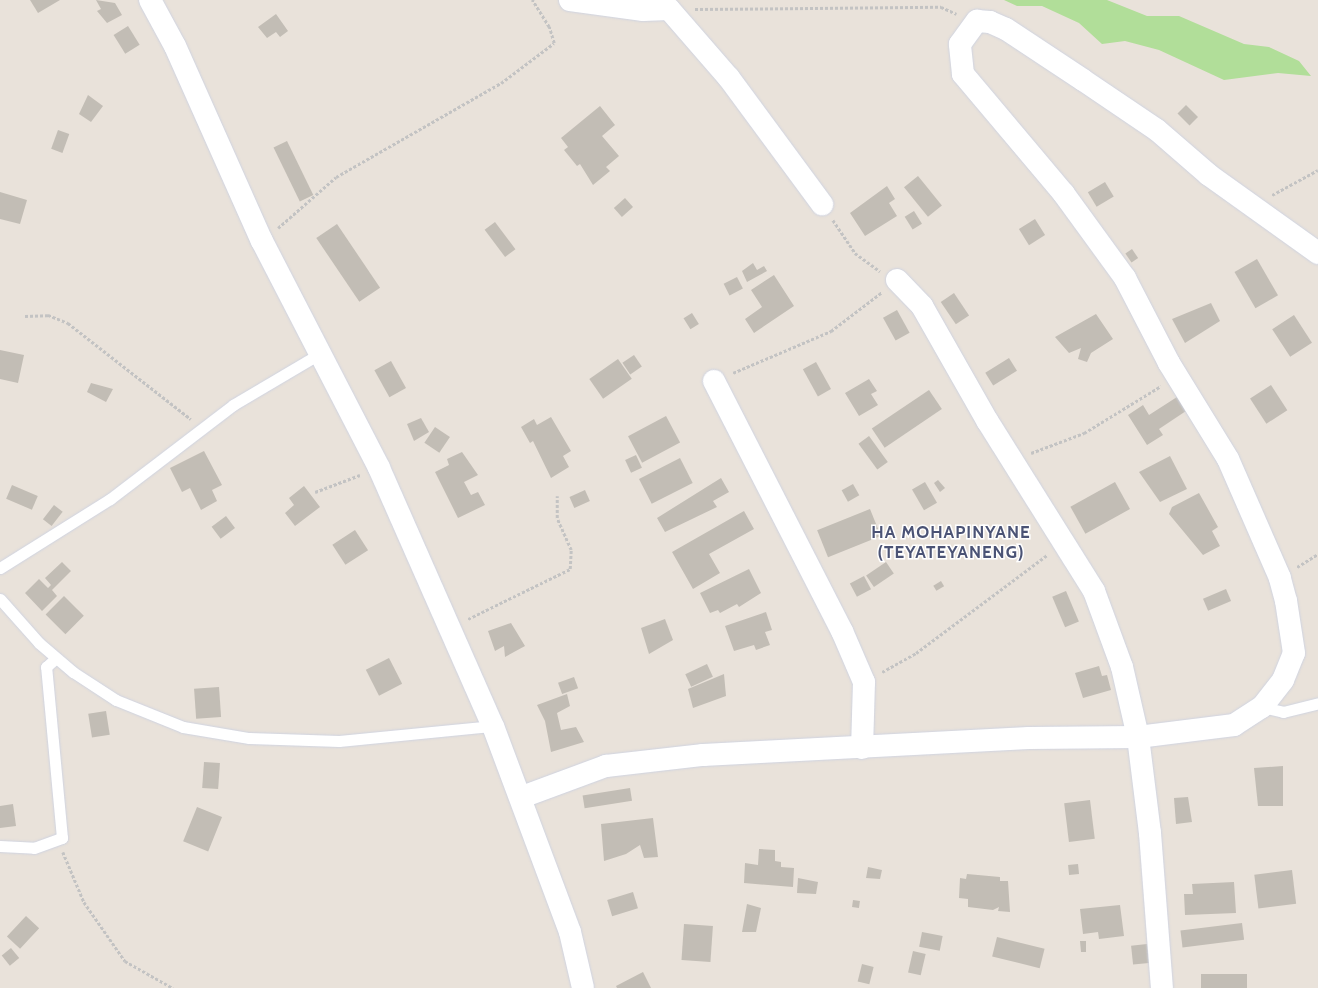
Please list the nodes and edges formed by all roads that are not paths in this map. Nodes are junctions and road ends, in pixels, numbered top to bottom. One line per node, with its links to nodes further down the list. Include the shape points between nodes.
1 (150, 0): 6 (street, via 175,46 262,241)
2 (570, 0): 3 (street, via 643,10 669,9 729,78)
3 (822, 204)
4 (1318, 254): 12 (street, via 1251,205 1157,130 1006,28 977,21 960,44 963,74 1064,194 1125,278 1169,363 1228,459 1280,578 1294,653 1283,680)
5 (897, 280): 14 (street, via 922,306 1011,460 1094,591 1117,653)
6 (321, 352): 8 (lane, via 233,405 110,499); 13 (street, via 379,468)
7 (714, 382): 15 (street, via 842,631 864,682)
8 (0, 568)
9 (0, 599): 10 (lane)
10 (56, 658): 13 (lane, via 116,700 183,727 249,738 339,741); 17 (lane, via 46,667 62,838 34,848)
11 (1318, 703): 12 (lane, via 1283,712)
12 (1262, 707): 14 (street, via 1234,725)
13 (493, 726): 16 (street)
14 (1138, 737): 15 (street, via 1029,738); 19 (street, via 1162,965)
15 (862, 748): 16 (street, via 703,755 606,766)
16 (522, 797): 18 (street, via 570,932)
17 (0, 846)
18 (583, 988)
19 (1162, 988)

